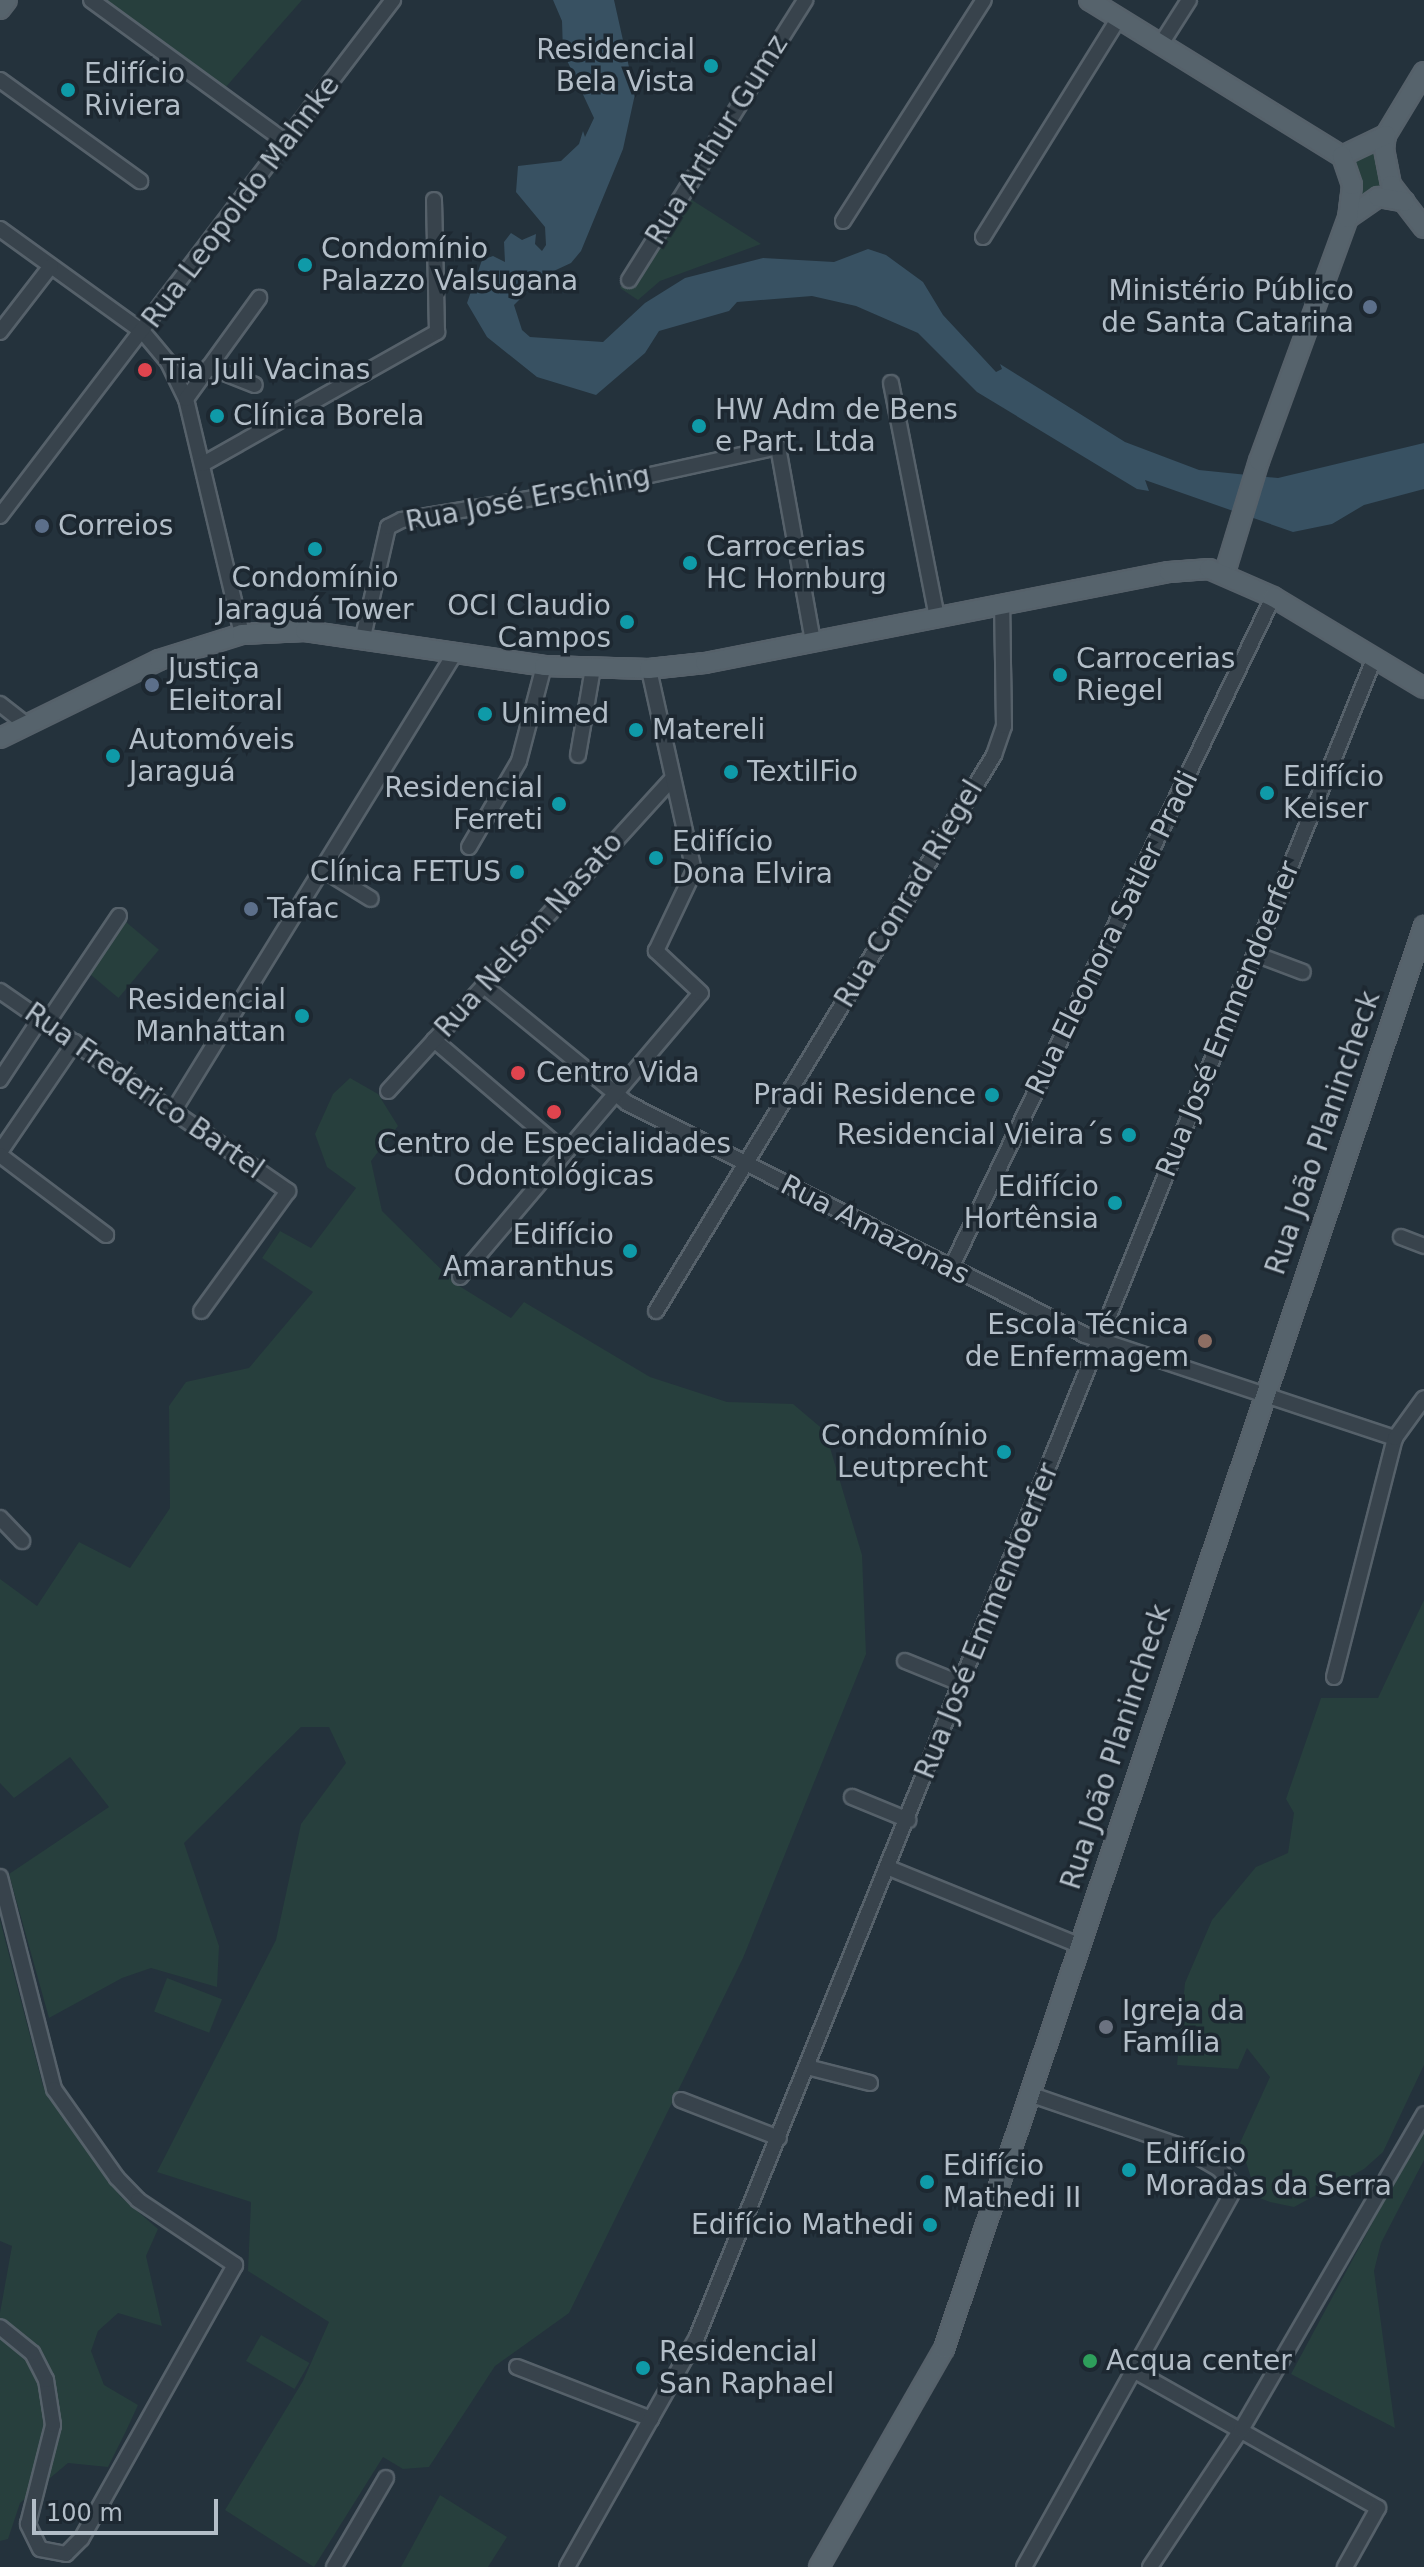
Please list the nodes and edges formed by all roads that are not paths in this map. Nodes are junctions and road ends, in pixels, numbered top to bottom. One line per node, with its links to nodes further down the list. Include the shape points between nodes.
1 (7, 0): 8 (main road)
2 (91, 0): 14 (street)
3 (393, 0): 14 (street, Rua Leopoldo Mahnke)
4 (805, 0): 25 (street, Rua Arthur Gumz)
5 (984, 0): 20 (street)
6 (1089, 0): 9 (main road)
7 (1189, 0): 10 (street)
8 (0, 9)
9 (1119, 18): 10 (main road); 23 (street)
10 (1161, 44): 15 (main road)
11 (1424, 72): 13 (main road)
12 (0, 80): 16 (street)
13 (1386, 135): 15 (main road); 18 (main road, via 1384,168)
14 (286, 142): 28 (street, Rua Leopoldo Mahnke)
15 (1342, 156): 19 (main road, via 1352,185)
16 (140, 181)
17 (434, 200): 33 (street, via 437,332)
18 (1408, 203): 19 (main road, via 1378,197); 21 (main road)
19 (1348, 218): 35 (main road, via 1259,461)
20 (843, 221)
21 (1424, 228)
22 (0, 229): 24 (street)
23 (983, 237)
24 (51, 266): 27 (street); 28 (street)
25 (629, 280)
26 (259, 298): 29 (street)
27 (0, 332)
28 (143, 332): 32 (street, via 157,346); 34 (street, Rua Leopoldo Mahnke)
29 (209, 367): 31 (street); 32 (street)
30 (891, 383): 38 (street)
31 (255, 385)
32 (186, 399): 33 (street)
33 (203, 464): 39 (street)
34 (0, 516)
35 (1225, 572): 36 (main road); 37 (main road, via 1169,572)
36 (1273, 597): 43 (main road); 75 (street, Rua Eleonora Satler Pradi)
37 (1002, 605): 38 (main road); 71 (street, Rua Conrad Riegel, via 1007,649 1004,726 994,755)
38 (937, 618): 41 (main road)
39 (242, 634): 40 (main road, via 305,631); 49 (main road, via 159,660)
40 (363, 637): 41 (street, Rua José Ersching, via 388,527 402,520 582,490 778,447); 42 (main road)
41 (813, 641): 46 (main road)
42 (455, 653): 44 (main road); 54 (street)
43 (1374, 659): 47 (main road); 58 (street, Rua José Emmendoerfer)
44 (544, 666): 45 (main road); 53 (street, via 519,761)
45 (593, 668): 46 (main road); 51 (street)
46 (649, 669): 52 (street)
47 (1424, 688)
48 (0, 704): 49 (street)
49 (27, 725): 50 (main road)
50 (0, 738)
51 (578, 755)
52 (672, 779): 60 (street, Rua Nelson Nasato); 67 (street, via 694,871 656,951 701,993)
53 (469, 847)
54 (322, 869): 55 (street); 68 (street)
55 (371, 899)
56 (119, 916): 62 (street)
57 (1424, 926): 80 (main road, Rua João Planincheck)
58 (1255, 954): 59 (street); 79 (street, Rua José Emmendoerfer)
59 (1303, 972)
60 (483, 985): 63 (street, Rua Nelson Nasato); 67 (street, Rua Amazonas)
61 (0, 991): 62 (street, Rua Frederico Bartel)
62 (44, 1021): 64 (street, Rua Frederico Bartel); 65 (street)
63 (434, 1040): 66 (street, Rua Nelson Nasato); 69 (street)
64 (75, 1042): 68 (street, Rua Frederico Bartel); 70 (street)
65 (0, 1080)
66 (388, 1091)
67 (613, 1095): 69 (street); 71 (street, Rua Amazonas)
68 (174, 1110): 77 (street, Rua Frederico Bartel, via 288,1191)
69 (565, 1152): 76 (street)
70 (0, 1154): 72 (street)
71 (745, 1163): 75 (street, Rua Amazonas); 78 (street, Rua Conrad Riegel)
72 (106, 1235)
73 (1401, 1237): 74 (street)
74 (1424, 1246)
75 (951, 1268): 79 (street, Rua Amazonas)
76 (460, 1277)
77 (201, 1311)
78 (656, 1311)
79 (1097, 1340): 80 (street, Rua Amazonas); 87 (street, Rua José Emmendoerfer)
80 (1262, 1396): 82 (street, Rua Amazonas); 92 (main road, Rua João Planincheck)
81 (1424, 1398): 82 (street)
82 (1395, 1438): 86 (street)
83 (0, 1518): 84 (street)
84 (22, 1541)
85 (905, 1661): 87 (street)
86 (1334, 1677)
87 (962, 1684): 89 (street, Rua José Emmendoerfer)
88 (852, 1797): 89 (street)
89 (908, 1820): 90 (street, Rua José Emmendoerfer)
90 (889, 1868): 92 (street); 93 (street, Rua José Emmendoerfer)
91 (0, 1877): 99 (street, via 54,2089 138,2200 235,2265 74,2550 55,2554 40,2549 28,2524 53,2411 32,2353)
92 (1079, 1945): 95 (main road, Rua João Planincheck)
93 (807, 2067): 94 (street); 98 (street, Rua José Emmendoerfer)
94 (870, 2083)
95 (1029, 2094): 101 (street, via 1151,2133 1235,2183 1231,2203); 107 (main road, Rua João Planincheck, via 944,2349)
96 (681, 2100): 98 (street)
97 (1424, 2114): 103 (street)
98 (779, 2138): 102 (street, Rua José Emmendoerfer, via 697,2337)
99 (0, 2327)
100 (517, 2367): 102 (street)
101 (1135, 2371): 103 (street); 108 (street)
102 (651, 2419): 106 (street, Rua José Emmendoerfer)
103 (1241, 2430): 109 (street); 110 (street, via 1378,2508)
104 (386, 2478): 105 (street)
105 (334, 2567)
106 (567, 2567)
107 (819, 2567)
108 (1024, 2567)
109 (1150, 2567)
110 (1345, 2567)

